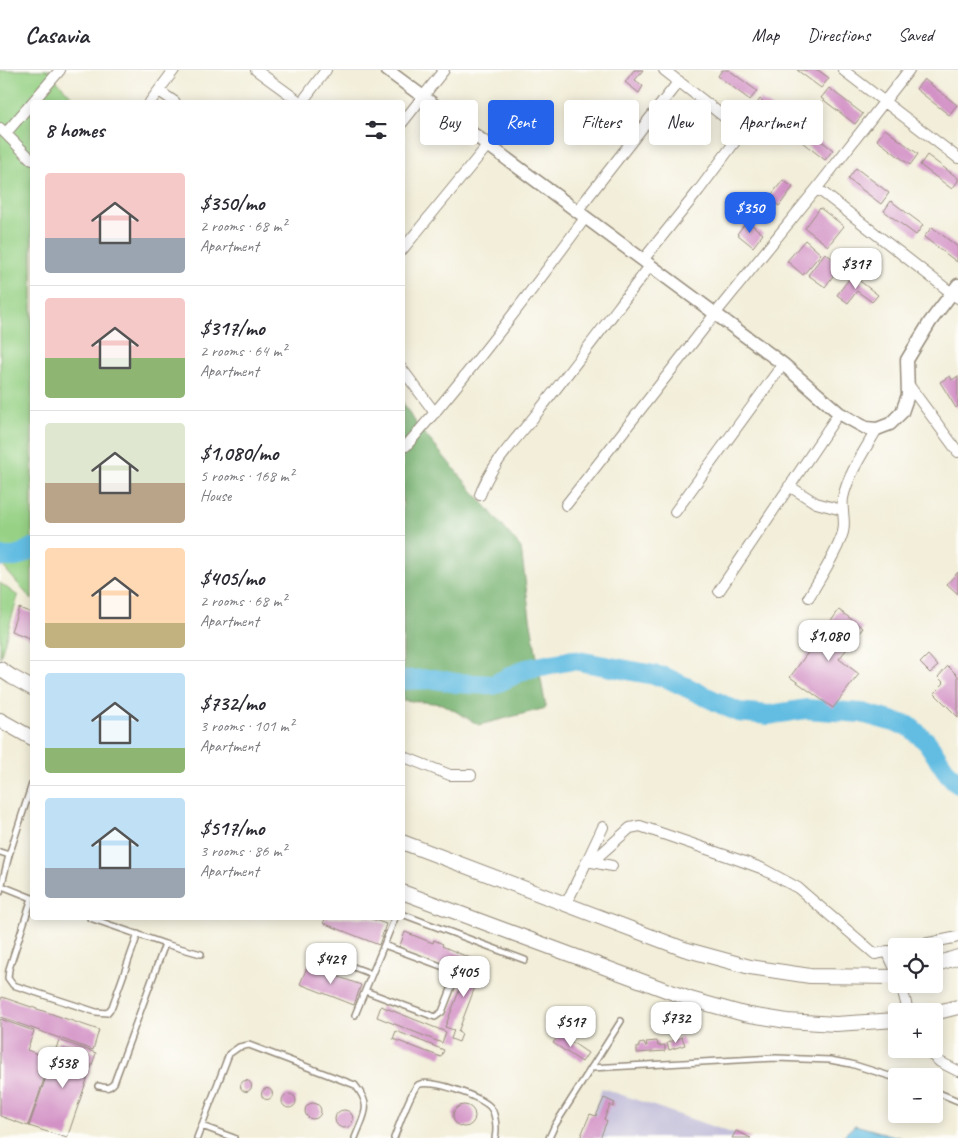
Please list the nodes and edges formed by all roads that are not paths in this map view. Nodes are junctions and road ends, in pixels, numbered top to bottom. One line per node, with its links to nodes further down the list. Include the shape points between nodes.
1 (60, 70): 13 (street)
2 (174, 70): 11 (street)
3 (256, 70): 16 (street)
4 (326, 70): 17 (street)
5 (387, 70): 12 (street)
6 (444, 70): 12 (street)
7 (664, 70): 10 (street)
8 (843, 70): 19 (street)
9 (909, 70): 19 (street)
10 (679, 81): 26 (street); 28 (street, via 736,126 736,137)
11 (159, 91): 14 (street); 15 (street)
12 (422, 96): 20 (street); 22 (street)
13 (32, 100)
14 (152, 100)
15 (172, 100)
16 (298, 100)
17 (303, 100)
18 (30, 102): 21 (street)
19 (885, 103): 24 (street); 25 (street)
20 (405, 119)
21 (3, 130): 23 (street)
22 (488, 145): 26 (street); 27 (street)
23 (30, 158)
24 (958, 158)
25 (817, 188): 29 (street); 30 (street)
26 (581, 214): 28 (street); 34 (street, via 522,303)
27 (405, 246)
28 (646, 263): 30 (street); 40 (street, via 540,409 508,447 484,481)
29 (956, 292): 33 (street, via 930,322 907,360)
30 (714, 314): 31 (street); 41 (street)
31 (783, 364): 35 (street); 43 (street)
32 (405, 373): 34 (street)
33 (908, 384): 36 (street, via 902,412 890,424); 38 (street)
34 (435, 413): 37 (street)
35 (839, 413): 36 (street, via 866,428); 39 (street)
36 (877, 429): 42 (street, via 851,476)
37 (406, 446)
38 (958, 452)
39 (789, 486): 42 (street, via 816,503); 44 (street)
40 (480, 495)
41 (566, 504)
42 (842, 510): 45 (street, via 845,521 840,541)
43 (675, 512)
44 (720, 591)
45 (809, 597)
46 (0, 669): 47 (main road)
47 (30, 687)
48 (0, 720): 49 (main road)
49 (30, 737)
50 (405, 757): 51 (street, via 450,775)
51 (471, 775)
52 (30, 790): 56 (lane)
53 (603, 827): 57 (street)
54 (405, 843): 64 (main road)
55 (0, 852): 56 (lane)
56 (9, 855): 59 (lane)
57 (590, 861): 58 (street); 64 (street); 73 (street, via 630,828 640,826 761,868 798,888 875,954)
58 (612, 866)
59 (2, 886): 60 (lane); 62 (lane)
60 (0, 892)
61 (405, 893): 86 (main road, via 690,998 744,1014 836,1024)
62 (30, 897)
63 (30, 904): 68 (lane, via 8,978 13,984 96,1012 107,1013 112,1007)
64 (566, 904): 80 (main road, via 684,949 750,967 810,976)
65 (405, 915): 77 (lane)
66 (96, 920): 68 (lane)
67 (394, 920): 72 (lane)
68 (138, 934): 71 (lane)
69 (958, 937): 70 (street)
70 (943, 940)
71 (165, 944): 74 (lane); 91 (lane, via 114,1083 107,1088)
72 (384, 945): 79 (lane); 81 (lane, via 453,973 455,979 442,1012 435,1017)
73 (888, 951)
74 (201, 954)
75 (319, 954): 79 (lane)
76 (958, 957): 78 (main road)
77 (526, 960)
78 (943, 962)
79 (372, 974): 81 (lane)
80 (888, 976)
81 (365, 991): 84 (lane)
82 (958, 1007): 83 (main road)
83 (943, 1011)
84 (355, 1015)
85 (621, 1021): 88 (lane)
86 (888, 1021)
87 (935, 1058): 89 (street)
88 (591, 1068): 90 (lane, via 785,1058 830,1060); 100 (lane)
89 (958, 1071)
90 (888, 1076)
91 (98, 1086)
92 (943, 1095): 93 (lane)
93 (958, 1101)
94 (202, 1126): 95 (lane); 96 (lane); 97 (lane, via 228,1054 249,1044 355,1085 366,1107)
95 (197, 1138)
96 (234, 1138)
97 (355, 1138)
98 (394, 1138): 99 (lane, via 416,1086 423,1083 466,1093 490,1107 494,1116)
99 (495, 1138)
100 (549, 1138)

